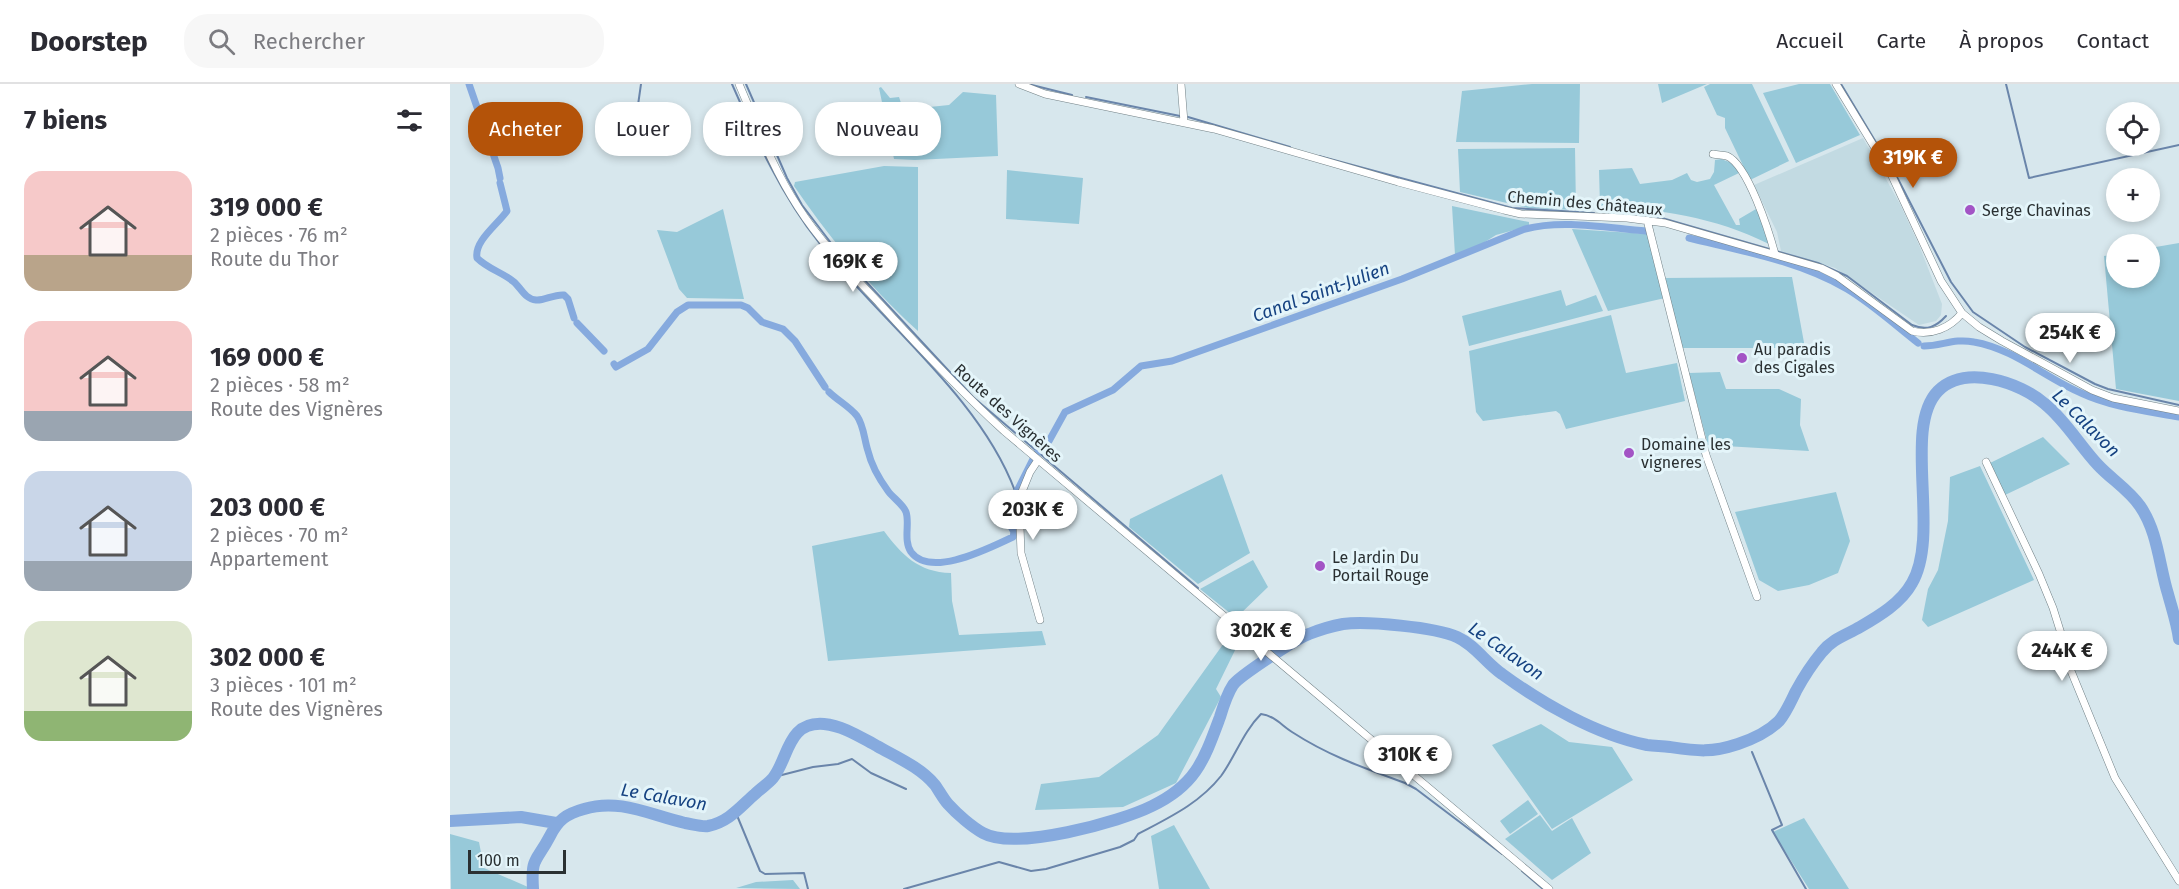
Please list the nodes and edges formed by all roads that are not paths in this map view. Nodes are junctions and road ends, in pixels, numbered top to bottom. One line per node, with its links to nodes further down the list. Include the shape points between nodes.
1 (739, 84): 11 (street, Route des Vignères, via 775,166 812,227 970,400)
2 (1019, 84): 5 (street, Chemin des Châteaux, via 1045,94)
3 (1180, 84): 5 (street)
4 (1836, 84): 9 (street, via 1892,176 1941,281)
5 (1184, 122): 7 (street, Chemin des Châteaux, via 1521,214)
6 (1713, 154): 8 (street, via 1728,157 1742,171 1768,227)
7 (1647, 220): 8 (street, Chemin des Châteaux); 13 (street, via 1706,455)
8 (1775, 254): 9 (street, Chemin des Châteaux, via 1837,276 1912,331 1932,333)
9 (1962, 313): 10 (street, via 2002,342 2092,390)
10 (2179, 411)
11 (1035, 458): 14 (street, via 1019,499 1021,553); 16 (street, Route des Vignères)
12 (1986, 462): 15 (street, via 2049,599 2069,666 2108,765)
13 (1757, 597)
14 (1040, 620)
15 (2179, 881)
16 (1549, 889)

